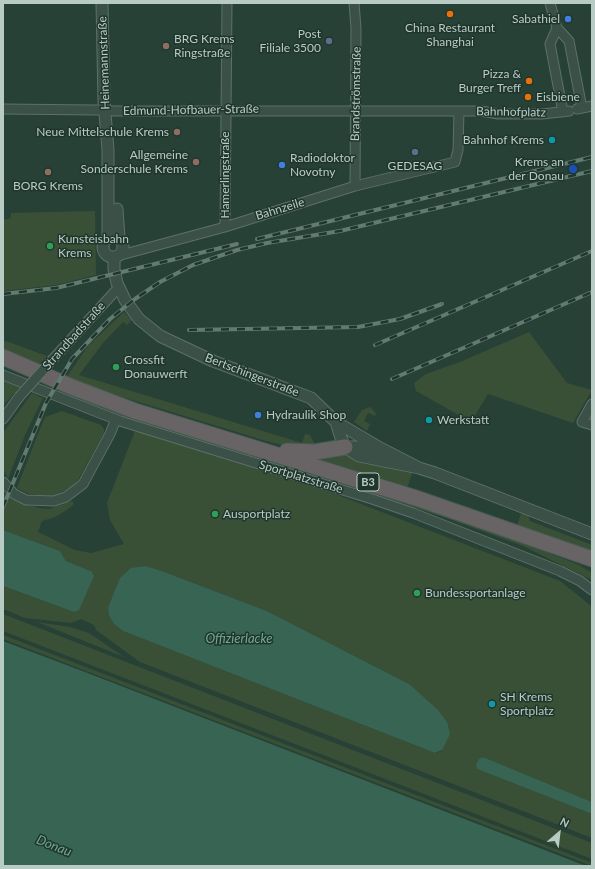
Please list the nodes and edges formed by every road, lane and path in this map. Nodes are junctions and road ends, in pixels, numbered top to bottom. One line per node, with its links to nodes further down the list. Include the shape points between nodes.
1 (102, 3): 8 (street, Heinemannstraße)
2 (227, 3): 9 (street, Hamerlingstraße)
3 (354, 3): 10 (street, Brandströmstraße)
4 (550, 3): 5 (street)
5 (558, 28): 11 (street, via 569,41); 11 (street, Bahnhofplatz, via 550,44)
6 (592, 106): 11 (street, Bahnhofplatz)
7 (3, 109): 8 (street, Edmund-Hofbauer-Straße)
8 (105, 110): 9 (street, Edmund-Hofbauer-Straße); 16 (street, Heinemannstraße, via 115,156)
9 (225, 110): 10 (street, Edmund-Hofbauer-Straße); 15 (street, Hamerlingstraße)
10 (355, 110): 12 (street, Bahnhofplatz); 14 (street, Brandströmstraße)
11 (573, 110): 12 (street, Bahnhofplatz, via 542,114)
12 (459, 111): 13 (street, Bahnhofplatz, via 458,150 455,162)
13 (440, 166): 14 (street, Bahnzeile)
14 (355, 186): 15 (street, Bahnzeile)
15 (225, 227): 17 (street, Bahnzeile)
16 (113, 238): 17 (street, via 124,246); 17 (street, via 103,244 103,248 107,255)
17 (117, 256): 18 (street, Bertschingerstraße, via 114,269)
18 (119, 287): 22 (street, Strandbadstraße, bridge, via 19,397); 24 (street, Bertschingerstraße, via 139,319 160,336 213,361 311,398)
19 (3, 357): 27 (highway, B3, via 114,403)
20 (3, 375): 23 (street)
21 (592, 404): 25 (street, via 582,422)
22 (3, 419)
23 (116, 419): 30 (street, via 83,484 70,495 54,501 26,500 14,494); 35 (street, Sportplatzstraße, via 372,498 560,571)
24 (336, 422): 26 (street, Bertschingerstraße); 28 (street, Bertschingerstraße)
25 (592, 425)
26 (345, 447): 27 (highway, via 314,452); 28 (street, Bertschingerstraße); 29 (street, Bertschingerstraße, via 364,458)
27 (263, 450): 32 (highway, B3, via 409,495)
28 (389, 453): 29 (street, Bertschingerstraße)
29 (420, 468): 31 (street, Bertschingerstraße)
30 (3, 482)
31 (592, 534)
32 (555, 545): 33 (highway, B3); 34 (highway, B3)
33 (592, 558)
34 (592, 567)
35 (592, 590)

